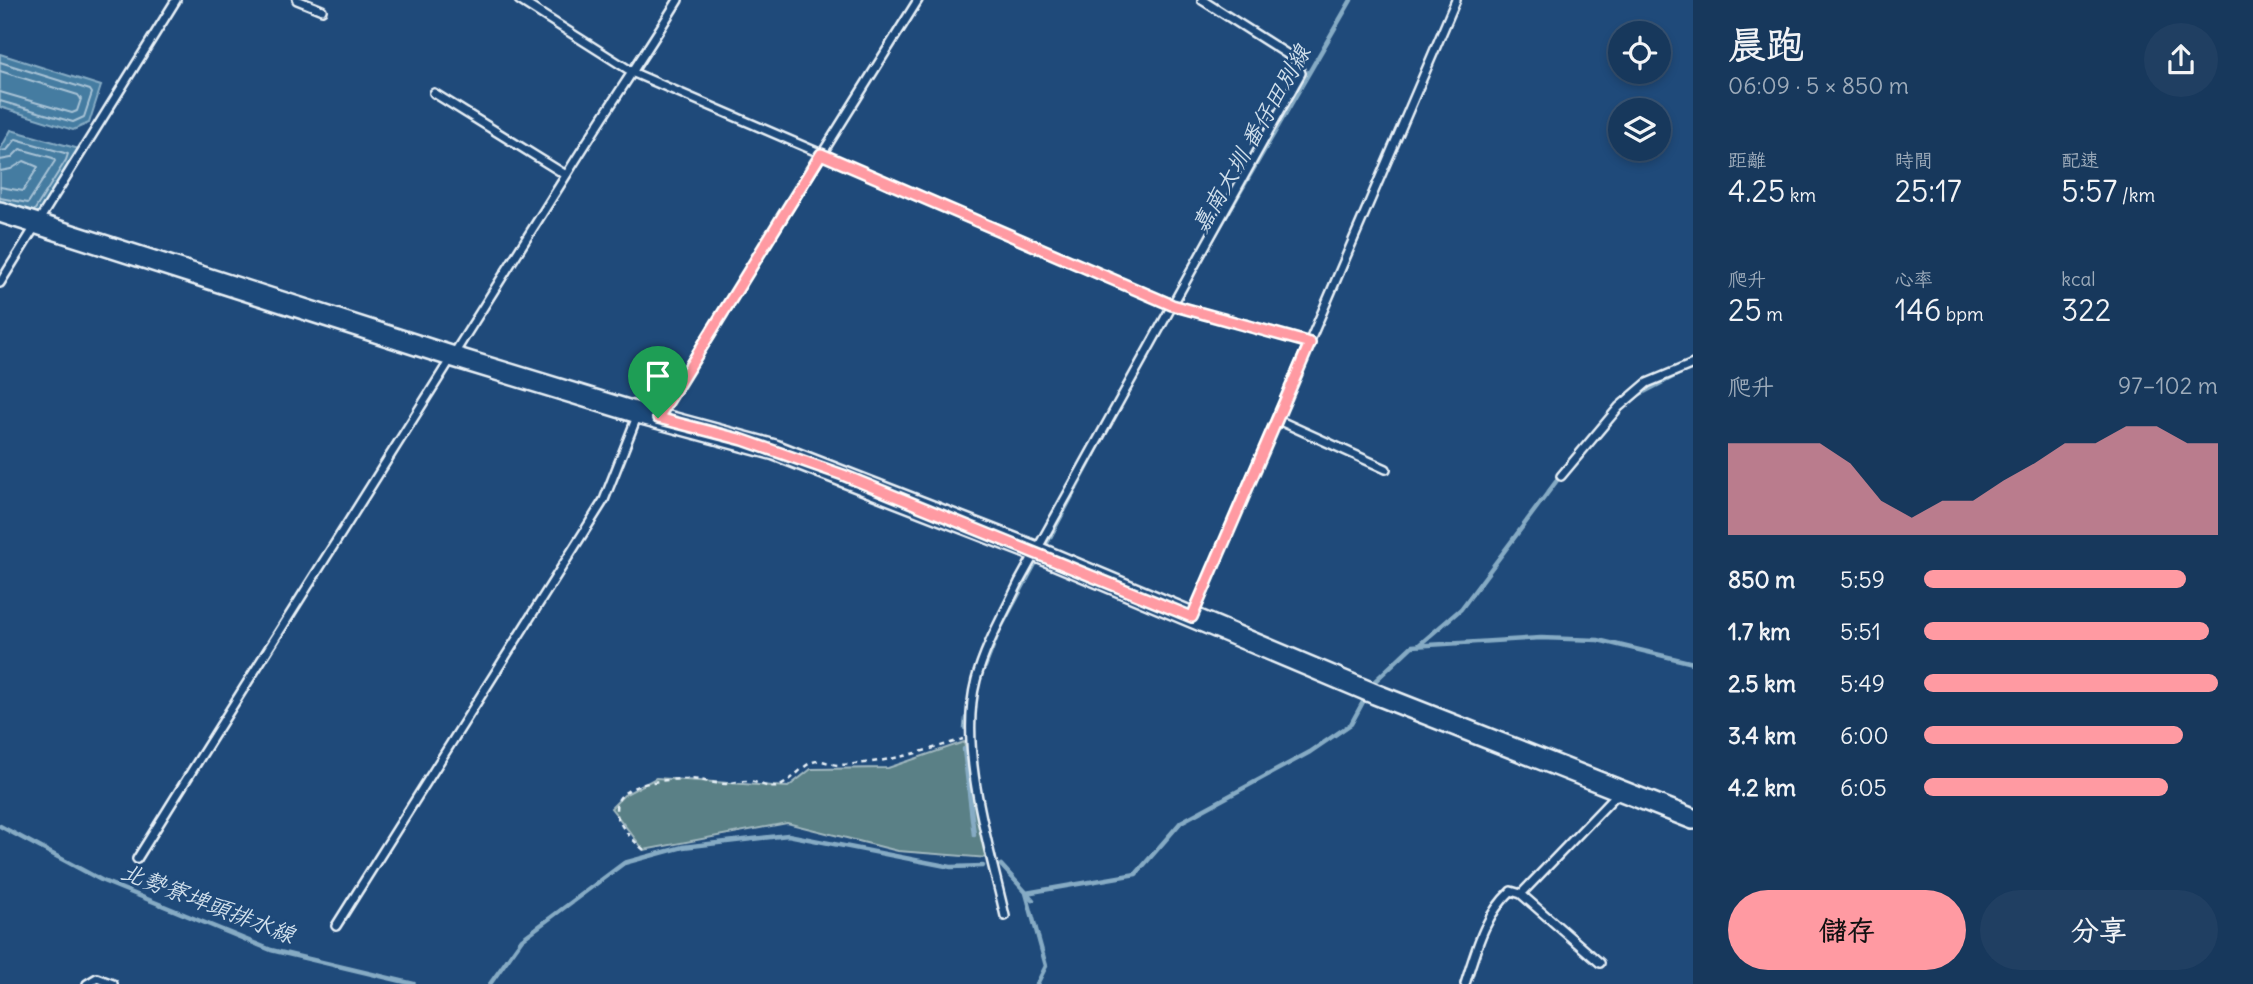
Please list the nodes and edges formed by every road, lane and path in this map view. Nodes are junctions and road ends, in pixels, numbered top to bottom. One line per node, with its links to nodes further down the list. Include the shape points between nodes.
1 (176, 0): 14 (lane)
2 (297, 0): 8 (lane)
3 (519, 0): 9 (lane)
4 (678, 0): 9 (lane)
5 (918, 0): 11 (lane)
6 (1202, 0): 16 (lane, via 1290,57 1301,73)
7 (1456, 0): 17 (lane)
8 (321, 10)
9 (634, 73): 11 (lane); 12 (lane)
10 (434, 93): 12 (lane)
11 (821, 154): 16 (lane); 21 (lane)
12 (566, 175): 18 (lane)
13 (0, 212): 14 (street)
14 (37, 224): 15 (lane); 18 (street)
15 (0, 283)
16 (1172, 305): 17 (lane); 25 (lane)
17 (1310, 343): 22 (lane)
18 (454, 357): 20 (street); 31 (lane)
19 (1693, 364): 24 (lane, via 1647,383 1619,407)
20 (638, 413): 21 (street); 34 (lane, via 604,500)
21 (658, 418): 25 (street, via 775,450)
22 (1278, 420): 23 (lane); 26 (lane)
23 (1386, 469)
24 (1561, 476)
25 (1037, 552): 26 (street); 27 (lane, via 990,641 976,679)
26 (1192, 617): 28 (street)
27 (970, 737): 30 (path, via 884,761 836,765 818,761 775,788 748,780 724,784 667,779 624,790 615,807 622,825); 33 (lane, via 983,828)
28 (1620, 791): 29 (street); 32 (lane)
29 (1693, 819)
30 (644, 850)
31 (137, 859)
32 (1521, 894): 35 (lane); 38 (lane, via 1511,891 1499,902 1483,929)
33 (1005, 916)
34 (336, 926)
35 (1600, 963)
36 (87, 984): 37 (lane, via 97,978)
37 (113, 984)
38 (1465, 984)

